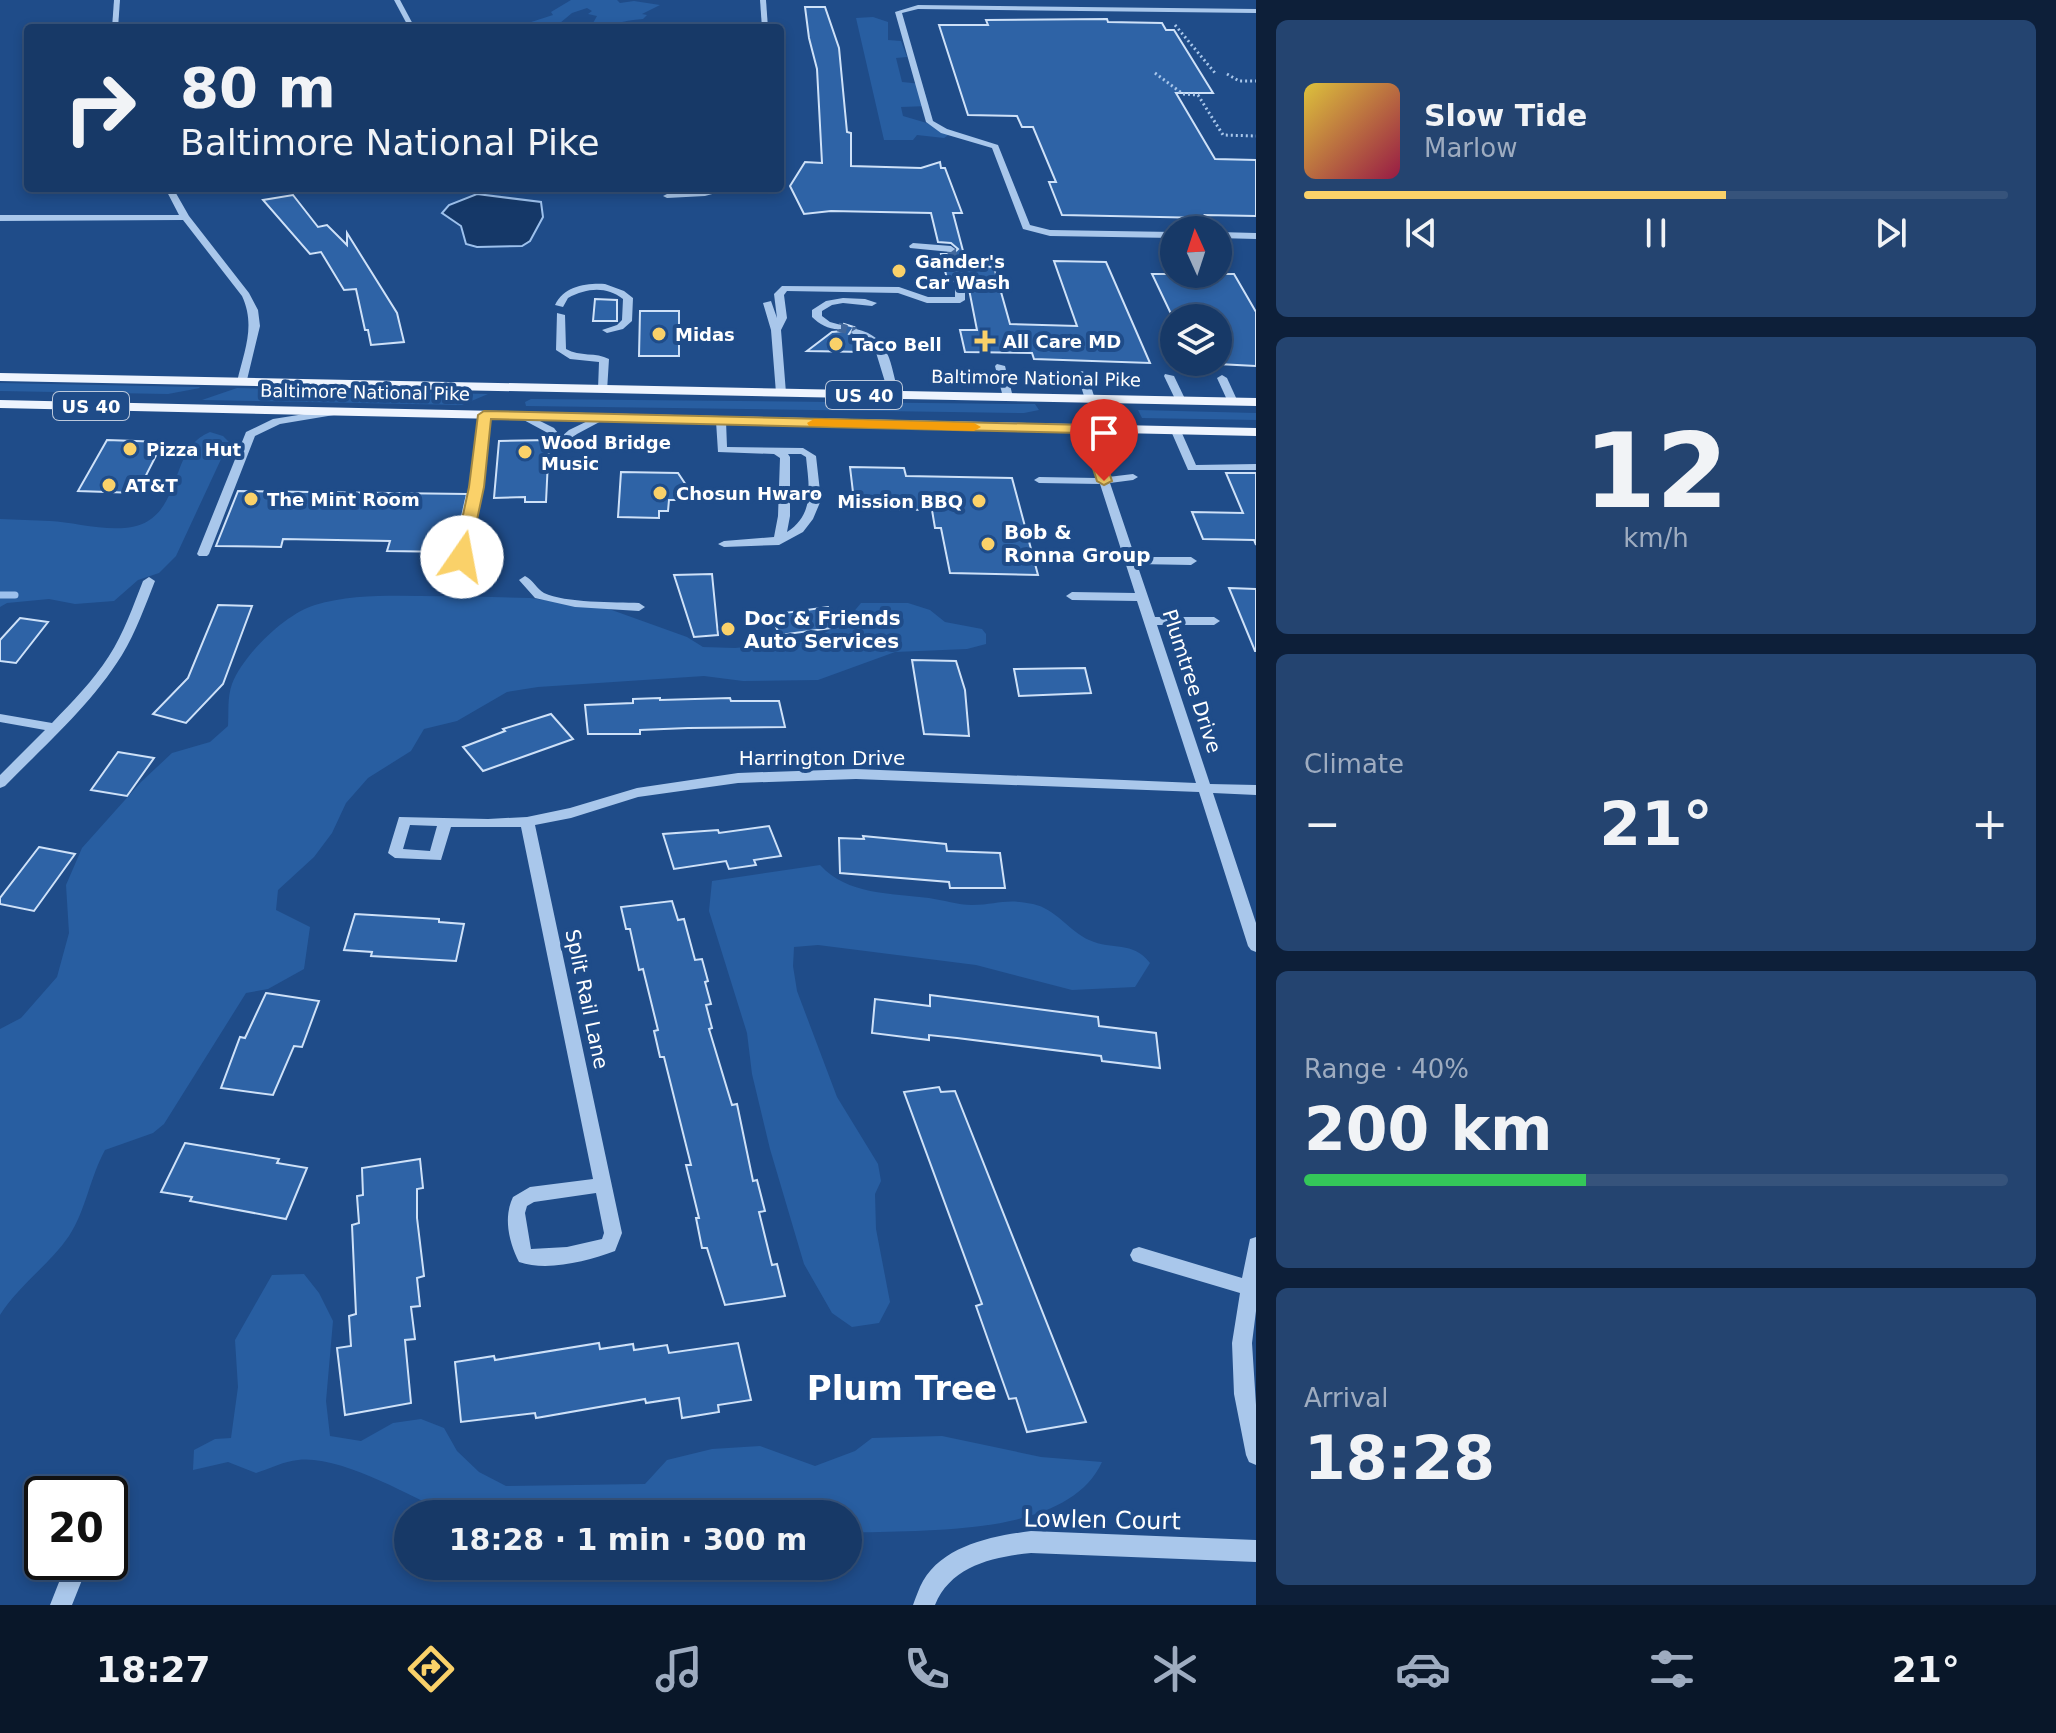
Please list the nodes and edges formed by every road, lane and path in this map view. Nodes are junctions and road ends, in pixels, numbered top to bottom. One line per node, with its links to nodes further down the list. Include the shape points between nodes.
1 (117, 0): 7 (street)
2 (397, 0): 3 (street); 8 (street)
3 (412, 0)
4 (763, 0): 9 (street)
5 (1144, 10): 6 (street); 11 (path, via 1181,29); 22 (street, via 918,7 902,9 898,15 930,122 995,147 1026,227 1050,233)
6 (1256, 11)
7 (115, 24)
8 (410, 24)
9 (765, 24)
10 (1155, 73): 14 (path, via 1183,94 1200,94)
11 (1215, 73)
12 (1227, 74): 13 (path)
13 (1256, 81)
14 (1223, 135): 15 (path); 16 (path)
15 (1256, 136)
16 (1229, 144)
17 (171, 192): 20 (street)
18 (713, 192): 19 (street)
19 (667, 196)
20 (185, 217): 21 (street); 39 (street, via 253,310 255,326)
21 (0, 218)
22 (1160, 235)
23 (1232, 235): 24 (street)
24 (1256, 236)
25 (913, 246): 26 (street)
26 (951, 249)
27 (960, 284): 32 (street, via 960,300 927,300 899,290 785,288 779,294 782,318)
28 (768, 303): 32 (street)
29 (872, 303): 30 (street, via 822,305 817,317)
30 (838, 327)
31 (607, 330): 41 (street, via 627,321 628,298 620,290 589,287 564,296 563,354 604,359)
32 (776, 330): 42 (street)
33 (856, 332): 43 (street, via 879,345)
34 (1000, 366): 44 (street)
35 (1082, 374): 46 (street)
36 (1169, 376): 48 (street)
37 (0, 377): 39 (main road, Baltimore National Pike / US 40)
38 (1222, 378): 49 (street)
39 (242, 382): 40 (main road, Baltimore National Pike / US 40); 52 (main road, via 171,400)
40 (531, 388): 41 (main road, Baltimore National Pike / US 40); 56 (main road)
41 (603, 389): 42 (main road, Baltimore National Pike / US 40)
42 (781, 393): 43 (main road, Baltimore National Pike / US 40)
43 (894, 395): 44 (main road, Baltimore National Pike / US 40)
44 (1008, 397): 45 (main road, Baltimore National Pike / US 40)
45 (1051, 398): 46 (main road, Baltimore National Pike / US 40); 59 (main road, via 1052,411 1032,417 810,413)
46 (1090, 399): 47 (main road, Baltimore National Pike / US 40)
47 (1125, 400): 48 (main road, Baltimore National Pike / US 40); 60 (main road)
48 (1181, 401): 49 (main road, Baltimore National Pike / US 40)
49 (1233, 402): 50 (main road, Baltimore National Pike / US 40)
50 (1256, 402)
51 (0, 404): 52 (main road, Baltimore National Pike / US 40)
52 (21, 405): 53 (main road, Baltimore National Pike / US 40)
53 (219, 409): 54 (main road, Baltimore National Pike / US 40); 55 (main road)
54 (336, 412): 56 (main road, Baltimore National Pike / US 40); 70 (street, via 277,421 250,434)
55 (0, 414)
56 (484, 415): 57 (main road, Baltimore National Pike / US 40); 71 (street, via 477,487)
57 (524, 416): 58 (main road, Baltimore National Pike / US 40); 58 (street, via 550,430 561,443)
58 (602, 418): 59 (main road, Baltimore National Pike / US 40)
59 (721, 421): 60 (main road, Baltimore National Pike / US 40); 63 (street, via 722,450)
60 (1087, 429): 61 (main road, Baltimore National Pike / US 40); 67 (street, Plumtree Drive)
61 (1176, 431): 62 (main road, Baltimore National Pike / US 40); 64 (street, via 1192,468)
62 (1255, 435)
63 (777, 451): 68 (street, via 785,457); 68 (street, via 811,456 815,495 799,530)
64 (1256, 467)
65 (1133, 477): 67 (street)
66 (1039, 480): 67 (street)
67 (1104, 481): 72 (street, Plumtree Drive)
68 (779, 542): 69 (street)
69 (724, 544)
70 (203, 554)
71 (462, 557)
72 (1130, 560): 73 (street); 77 (street, Plumtree Drive)
73 (1191, 561)
74 (525, 580): 78 (street, via 539,595)
75 (149, 581): 82 (street, via 111,663)
76 (1072, 596): 77 (street)
77 (1142, 597): 79 (street, Plumtree Drive)
78 (639, 607)
79 (1150, 621): 80 (street); 84 (street, Plumtree Drive)
80 (1214, 621)
81 (0, 718): 82 (street)
82 (54, 728): 83 (street)
83 (0, 783)
84 (1205, 789): 85 (street, Harrington Drive); 86 (street, Harrington Drive, via 856,774 738,778 637,793); 88 (street, Plumtree Drive)
85 (1256, 790)
86 (527, 822): 87 (street, Harrington Drive); 89 (street, Split Rail Lane)
87 (445, 823)
88 (1256, 946)
89 (603, 1185): 89 (street, Split Rail Lane, via 613,1233 609,1245 525,1256 516,1213 519,1202 530,1195)
90 (1256, 1245): 92 (street)
91 (1139, 1255): 92 (street)
92 (1252, 1290): 93 (street, via 1242,1343 1244,1394)
93 (1256, 1455)
94 (1256, 1551): 97 (street, Lowlen Court, via 1031,1542 995,1546 961,1560 942,1576)
95 (71, 1580): 96 (street)
96 (61, 1605)
97 (924, 1605)

